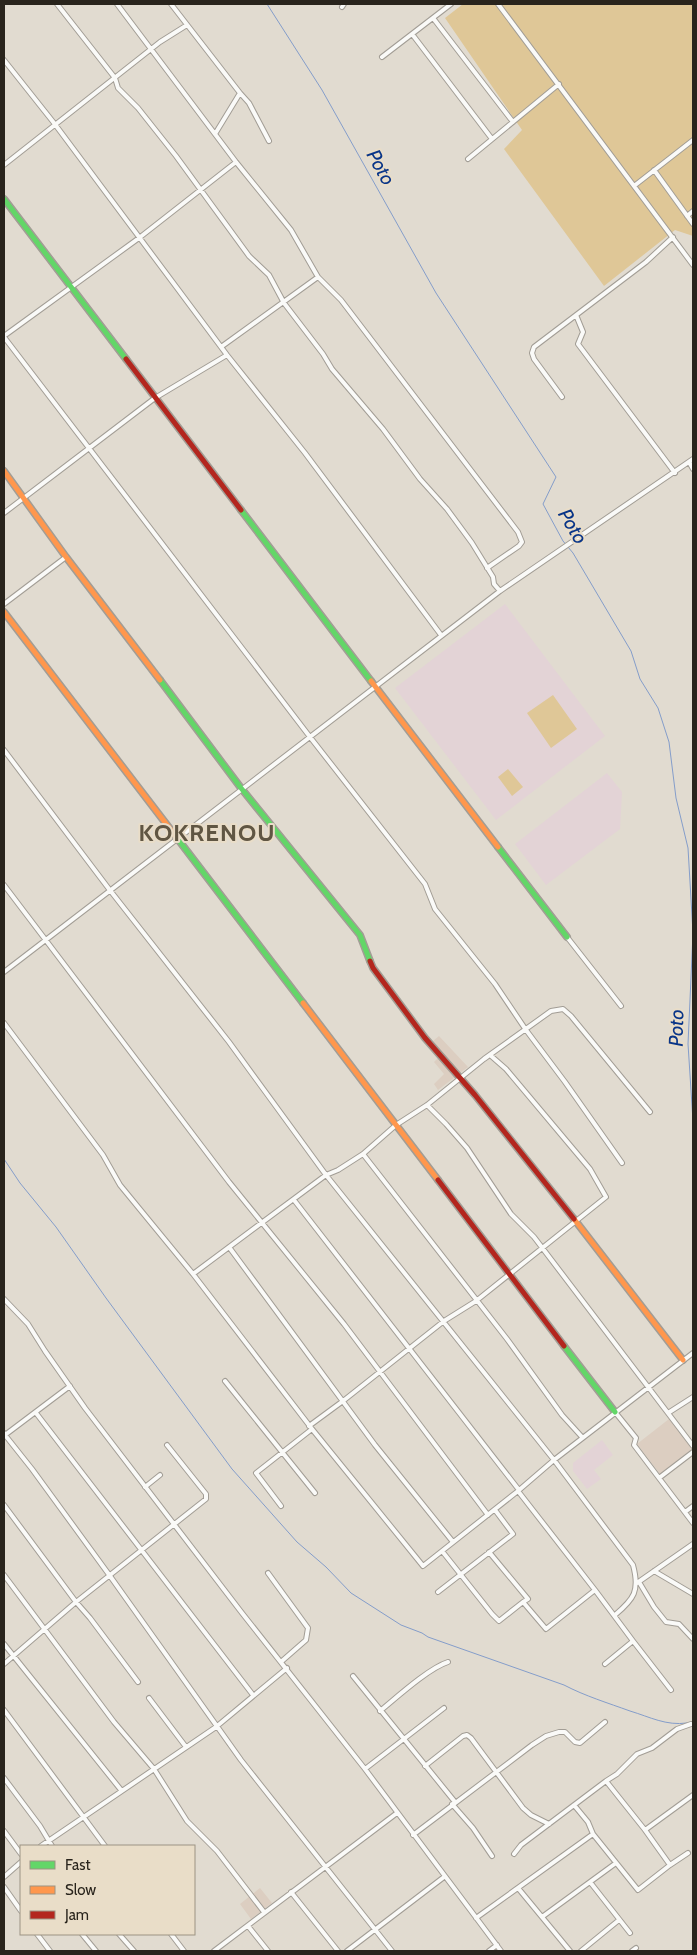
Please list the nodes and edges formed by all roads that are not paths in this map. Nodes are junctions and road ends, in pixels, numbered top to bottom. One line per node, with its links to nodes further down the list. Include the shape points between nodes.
1 (57, 4): 12 (street)
2 (117, 4): 9 (street)
3 (171, 4): 7 (street)
4 (451, 4): 6 (street)
5 (498, 4): 13 (street)
6 (433, 18): 8 (street); 15 (street)
7 (187, 25): 9 (street); 14 (street)
8 (412, 34): 10 (street); 18 (street)
9 (150, 49): 12 (street); 17 (street)
10 (382, 57)
11 (4, 60): 16 (street)
12 (115, 78): 16 (street); 26 (street, via 118,88)
13 (559, 84): 15 (street); 25 (street)
14 (240, 92): 17 (street); 20 (street)
15 (513, 122): 18 (street)
16 (54, 124): 23 (street); 32 (street)
17 (215, 134): 22 (street)
18 (492, 139): 21 (street)
19 (693, 140): 24 (street)
20 (269, 141)
21 (468, 159)
22 (236, 162): 26 (street); 34 (street, via 291,230)
23 (4, 165)
24 (654, 170): 25 (street); 29 (street)
25 (634, 186): 31 (street)
26 (200, 190): 32 (street); 36 (street, via 249,256 269,275)
27 (4, 199): 35 (street)
28 (693, 211): 29 (street)
29 (687, 216): 30 (street)
30 (693, 224)
31 (673, 237): 33 (street); 37 (street, via 646,262)
32 (139, 238): 35 (street); 39 (street)
33 (693, 265)
34 (318, 277): 36 (street); 52 (street, via 341,300 518,532 522,542 519,546)
35 (72, 287): 38 (street); 42 (street)
36 (284, 303): 39 (street); 52 (street, via 332,369 447,509)
37 (576, 315): 41 (street, via 532,353); 48 (street, via 583,332 578,344)
38 (4, 336): 43 (street)
39 (221, 347): 40 (street)
40 (227, 355): 42 (street); 56 (street)
41 (562, 397)
42 (155, 398): 43 (street); 57 (street)
43 (88, 448): 49 (street); 58 (street)
44 (693, 459): 45 (street)
45 (689, 462): 46 (street); 48 (street)
46 (693, 469)
47 (4, 471): 49 (street)
48 (675, 473): 53 (street)
49 (23, 498): 50 (street); 51 (street)
50 (4, 513)
51 (66, 557): 54 (street); 60 (street)
52 (487, 568): 53 (street)
53 (500, 591): 56 (street)
54 (4, 604)
55 (4, 612): 61 (street)
56 (441, 635): 57 (street)
57 (376, 686): 58 (street); 64 (street)
58 (310, 737): 60 (street); 69 (street, via 425,884 435,909 495,984)
59 (4, 750): 63 (street)
60 (241, 788): 61 (street); 71 (street, via 360,935 373,968)
61 (177, 839): 63 (street); 74 (street)
62 (4, 885): 65 (street)
63 (109, 889): 65 (street); 77 (street, via 229,1042)
64 (567, 937): 67 (street)
65 (46, 939): 66 (street); 79 (street, via 229,1182)
66 (4, 972)
67 (621, 1006)
68 (4, 1022): 83 (street, via 103,1155 120,1185)
69 (526, 1030): 70 (street); 73 (street, via 551,1011 563,1009); 76 (street)
70 (490, 1055): 71 (street); 80 (street, via 590,1169 606,1196)
71 (459, 1079): 72 (street); 80 (street)
72 (427, 1105): 74 (street); 82 (street, via 467,1148 511,1214)
73 (650, 1112)
74 (396, 1125): 75 (street); 84 (street)
75 (363, 1154): 77 (street); 86 (street)
76 (622, 1163)
77 (326, 1175): 78 (street); 87 (street)
78 (294, 1200): 79 (street); 88 (street)
79 (263, 1222): 81 (street); 91 (street)
80 (576, 1222): 82 (street); 90 (street)
81 (229, 1247): 83 (street); 96 (street)
82 (542, 1247): 84 (street); 94 (street)
83 (193, 1274): 100 (street)
84 (508, 1274): 86 (street); 97 (street)
85 (4, 1298): 93 (street, via 28,1324)
86 (476, 1301): 87 (street); 102 (street)
87 (444, 1321): 88 (street); 107 (street)
88 (408, 1348): 91 (street); 111 (street)
89 (693, 1353): 90 (street)
90 (683, 1360): 94 (street)
91 (380, 1372): 96 (street); 118 (street)
92 (225, 1381): 105 (street)
93 (70, 1386): 99 (street); 110 (street)
94 (649, 1387): 97 (street); 98 (street)
95 (693, 1397): 98 (street)
96 (343, 1401): 100 (street); 121 (street)
97 (615, 1412): 102 (street); 109 (street, via 636,1438 634,1446)
98 (668, 1413): 104 (street)
99 (36, 1414): 101 (street); 123 (street)
100 (310, 1427): 105 (street); 124 (street, via 423,1566)
101 (4, 1434): 130 (street)
102 (582, 1437): 107 (street)
103 (167, 1445): 120 (street, via 206,1494 206,1499)
104 (693, 1446)
105 (282, 1452): 112 (street); 114 (street, via 256,1473)
106 (693, 1452): 109 (street)
107 (554, 1460): 111 (street); 131 (street, via 633,1565)
108 (160, 1475): 110 (street)
109 (659, 1478): 117 (street)
110 (145, 1487): 120 (street)
111 (519, 1490): 116 (street); 132 (street)
112 (315, 1493)
113 (4, 1505): 135 (street)
114 (281, 1506)
115 (693, 1506): 117 (street)
116 (495, 1510): 118 (street); 125 (street, via 513,1534)
117 (685, 1512): 119 (street)
118 (488, 1515): 121 (street)
119 (693, 1523)
120 (174, 1524): 123 (street); 143 (street)
121 (453, 1542): 124 (street)
122 (693, 1544): 126 (street)
123 (141, 1550): 130 (street); 151 (street)
124 (442, 1551): 128 (street)
125 (489, 1552): 128 (street); 136 (street, via 528,1599)
126 (654, 1571): 131 (street); 134 (street)
127 (268, 1573): 143 (street, via 308,1628 306,1640)
128 (460, 1574): 133 (street); 136 (street, via 499,1621)
129 (4, 1575): 138 (street)
130 (110, 1576): 135 (street); 158 (street)
131 (637, 1583): 137 (street, via 632,1600); 139 (street, via 666,1622 679,1624)
132 (595, 1590): 136 (street, via 546,1630); 137 (street)
133 (438, 1592)
134 (693, 1594)
135 (76, 1602): 138 (street); 149 (street)
136 (523, 1602)
137 (615, 1615): 140 (street)
138 (44, 1630): 142 (street); 162 (street)
139 (693, 1638)
140 (633, 1641): 146 (street); 150 (street)
141 (4, 1644): 142 (street)
142 (13, 1656): 145 (street); 167 (street)
143 (282, 1661): 147 (street)
144 (448, 1662): 155 (street)
145 (4, 1664)
146 (605, 1664)
147 (287, 1668): 151 (street); 163 (street)
148 (353, 1676): 155 (street)
149 (138, 1682)
150 (671, 1690)
151 (253, 1695): 158 (street)
152 (149, 1698): 160 (street)
153 (444, 1708): 159 (street)
154 (4, 1710): 172 (street)
155 (380, 1711): 159 (street)
156 (605, 1722): 164 (street, via 580,1743 565,1732 546,1736)
157 (691, 1724): 166 (street, via 637,1754)
158 (216, 1727): 160 (street); 189 (street)
159 (404, 1739): 161 (street); 163 (street)
160 (186, 1747): 162 (street)
161 (425, 1766): 164 (street, via 467,1735); 169 (street)
162 (154, 1769): 167 (street); 197 (street, via 187,1821 217,1851)
163 (365, 1770): 171 (street)
164 (497, 1774): 169 (street); 173 (street, via 523,1808)
165 (4, 1778): 178 (street)
166 (606, 1781): 170 (street); 174 (street)
167 (121, 1790): 172 (street)
168 (693, 1795): 174 (street)
169 (454, 1803): 177 (street); 185 (street)
170 (574, 1805): 173 (street); 176 (street)
171 (397, 1813): 177 (street); 189 (street)
172 (84, 1817): 178 (street); 181 (street)
173 (549, 1824): 184 (street)
174 (645, 1830): 188 (street)
175 (4, 1831): 182 (street)
176 (593, 1834): 187 (street); 194 (street)
177 (413, 1835): 191 (street)
178 (48, 1841): 179 (street); 180 (street)
179 (42, 1845)
180 (51, 1845)
181 (104, 1845)
182 (20, 1853)
183 (688, 1853): 188 (street)
184 (514, 1854)
185 (492, 1856)
186 (20, 1863): 190 (street)
187 (616, 1863): 188 (street, via 638,1890); 192 (street)
188 (670, 1865)
189 (324, 1867): 195 (street); 202 (street)
190 (4, 1877)
191 (444, 1877): 199 (street); 202 (street)
192 (590, 1882): 198 (street); 200 (street)
193 (4, 1887): 196 (street)
194 (518, 1888): 198 (street); 199 (street)
195 (291, 1892): 197 (street); 215 (street)
196 (20, 1911)
197 (264, 1912): 201 (street)
198 (542, 1917): 220 (street)
199 (476, 1918): 208 (street)
200 (619, 1920): 203 (street); 221 (street)
201 (248, 1926): 213 (street); 214 (street)
202 (374, 1931): 216 (street); 217 (street)
203 (630, 1933)
204 (38, 1935): 209 (street)
205 (83, 1935): 210 (street)
206 (120, 1935): 211 (street)
207 (171, 1935): 212 (street)
208 (497, 1945): 218 (street); 219 (street)
209 (50, 1951)
210 (96, 1951)
211 (134, 1951)
212 (184, 1951)
213 (214, 1951)
214 (268, 1951)
215 (338, 1951)
216 (347, 1951)
217 (392, 1951)
218 (489, 1951)
219 (501, 1951)
220 (570, 1951)
221 (581, 1951)

